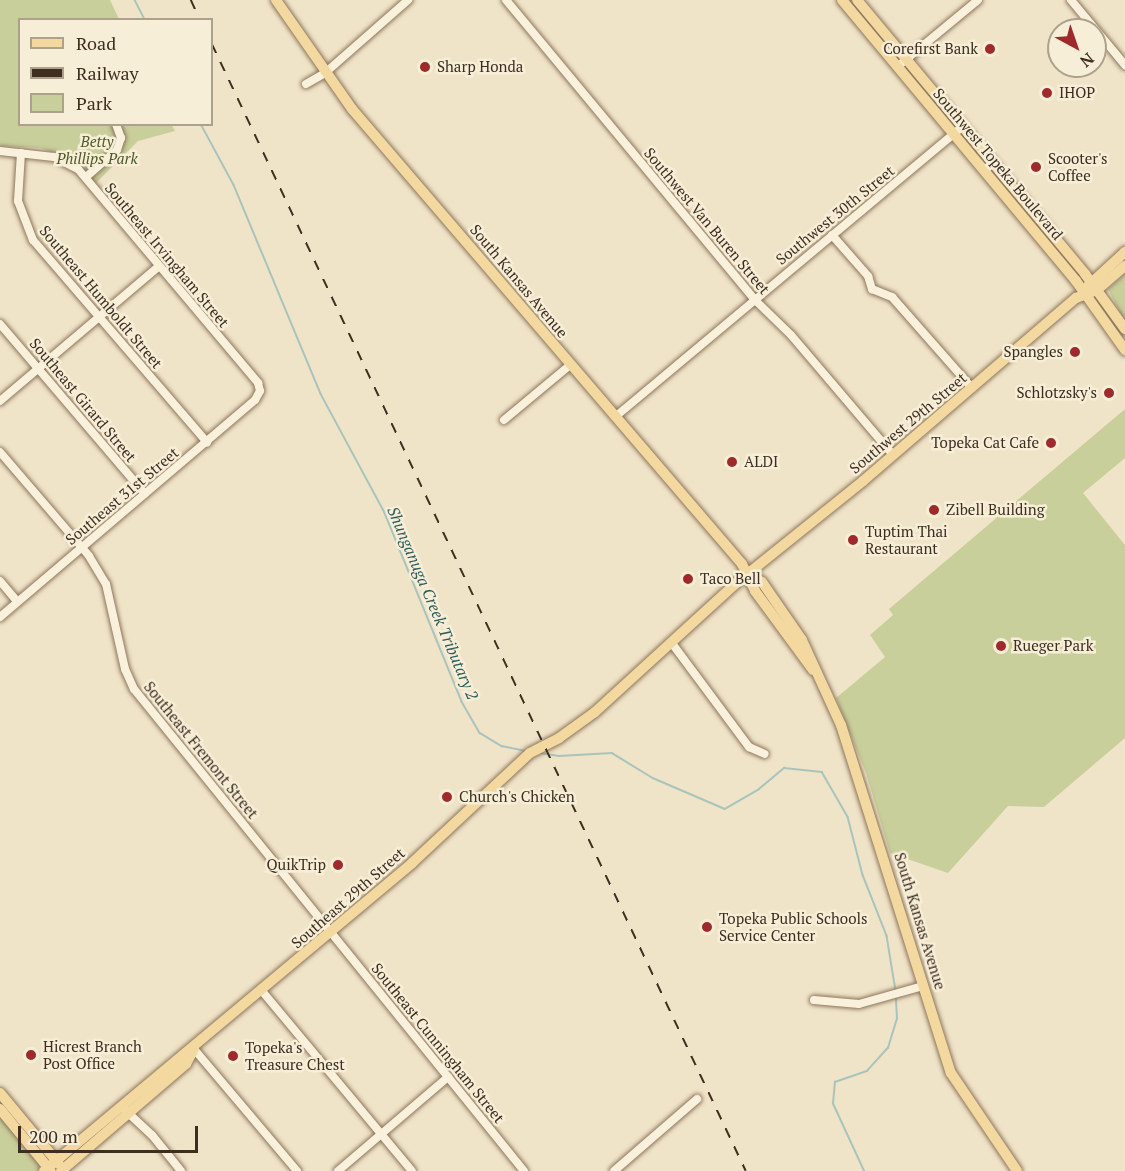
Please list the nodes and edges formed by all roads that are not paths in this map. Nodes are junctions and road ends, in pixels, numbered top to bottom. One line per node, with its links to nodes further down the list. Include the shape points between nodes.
1 (276, 0): 10 (main road, South Kansas Avenue)
2 (408, 0): 10 (street)
3 (506, 0): 23 (street, Southwest Van Buren Street)
4 (842, 0): 8 (main road, Southwest Topeka Boulevard)
5 (857, 0): 8 (main road, Southwest Topeka Boulevard)
6 (978, 0): 8 (street)
7 (1071, 0): 9 (street)
8 (902, 64): 13 (main road, Southwest Topeka Boulevard)
9 (1125, 65)
10 (325, 73): 11 (street); 28 (main road, South Kansas Avenue)
11 (306, 84)
12 (117, 126): 16 (street, via 121,138 117,150)
13 (958, 131): 17 (street, Southwest 30th Street); 21 (main road, Southwest Topeka Boulevard); 22 (main road, Southwest Topeka Boulevard)
14 (0, 151): 15 (street, Southeast Irvingham Street)
15 (21, 153): 16 (street, Southeast Irvingham Street, via 63,160); 24 (street, Southeast Humboldt Street, via 18,201 23,223)
16 (86, 177): 20 (street, Southeast Irvingham Street)
17 (832, 235): 23 (street, Southwest 30th Street); 30 (street, via 868,276 872,289 892,297)
18 (1125, 252): 21 (main road)
19 (1125, 266): 21 (main road)
20 (158, 267): 24 (street); 31 (street, Southeast Irvingham Street, via 258,383)
21 (1094, 286): 22 (main road); 26 (main road, Southwest Topeka Boulevard)
22 (1084, 292): 27 (main road, Southwest Topeka Boulevard); 30 (main road, Southwest 29th Street)
23 (754, 299): 33 (street, Southwest 30th Street); 37 (street, Southwest Van Buren Street, via 791,335)
24 (99, 317): 29 (street); 35 (street, Southeast Humboldt Street)
25 (0, 324): 29 (street, Southeast Girard Street)
26 (1125, 329)
27 (1125, 350)
28 (570, 364): 33 (main road, South Kansas Avenue); 34 (street)
29 (38, 369): 32 (street); 38 (street, Southeast Girard Street)
30 (972, 388): 37 (main road, Southwest 29th Street)
31 (260, 394): 35 (street, Southeast 31st Street)
32 (0, 401)
33 (615, 417): 40 (main road, South Kansas Avenue)
34 (504, 420)
35 (207, 442): 38 (street, Southeast 31st Street)
36 (0, 452): 39 (street, Southeast Fremont Street)
37 (893, 455): 40 (main road, Southwest 29th Street)
38 (145, 494): 39 (street, Southeast 31st Street)
39 (82, 548): 42 (street, Southeast 31st Street); 46 (street, Southeast Fremont Street, via 111,596 125,669 134,689)
40 (749, 574): 44 (main road, Southeast 29th Street); 47 (main road, South Kansas Avenue, via 755,591 813,670 850,747)
41 (0, 581): 42 (street)
42 (17, 602): 43 (street, Southeast 31st Street)
43 (0, 617)
44 (671, 642): 45 (street, via 749,747); 46 (main road, Southeast 29th Street, via 595,712 518,765)
45 (765, 754)
46 (333, 931): 48 (main road, Southeast 29th Street); 51 (street, Southeast Cunningham Street)
47 (923, 986): 49 (street, via 848,1005); 64 (main road, South Kansas Avenue, via 957,1084)
48 (262, 991): 50 (main road, Southeast 29th Street); 56 (street)
49 (814, 1000)
50 (194, 1049): 55 (main road, Southeast 29th Street, via 179,1056); 59 (street)
51 (448, 1077): 56 (street); 62 (street, Southeast Cunningham Street)
52 (0, 1093): 57 (main road)
53 (697, 1100): 63 (street)
54 (0, 1109): 57 (main road)
55 (125, 1109): 57 (main road, Southeast 29th Street); 58 (street)
56 (382, 1134): 60 (street); 61 (street)
57 (55, 1169)
58 (181, 1171)
59 (297, 1171)
60 (338, 1171)
61 (412, 1171)
62 (524, 1171)
63 (614, 1171)
64 (1017, 1171)

